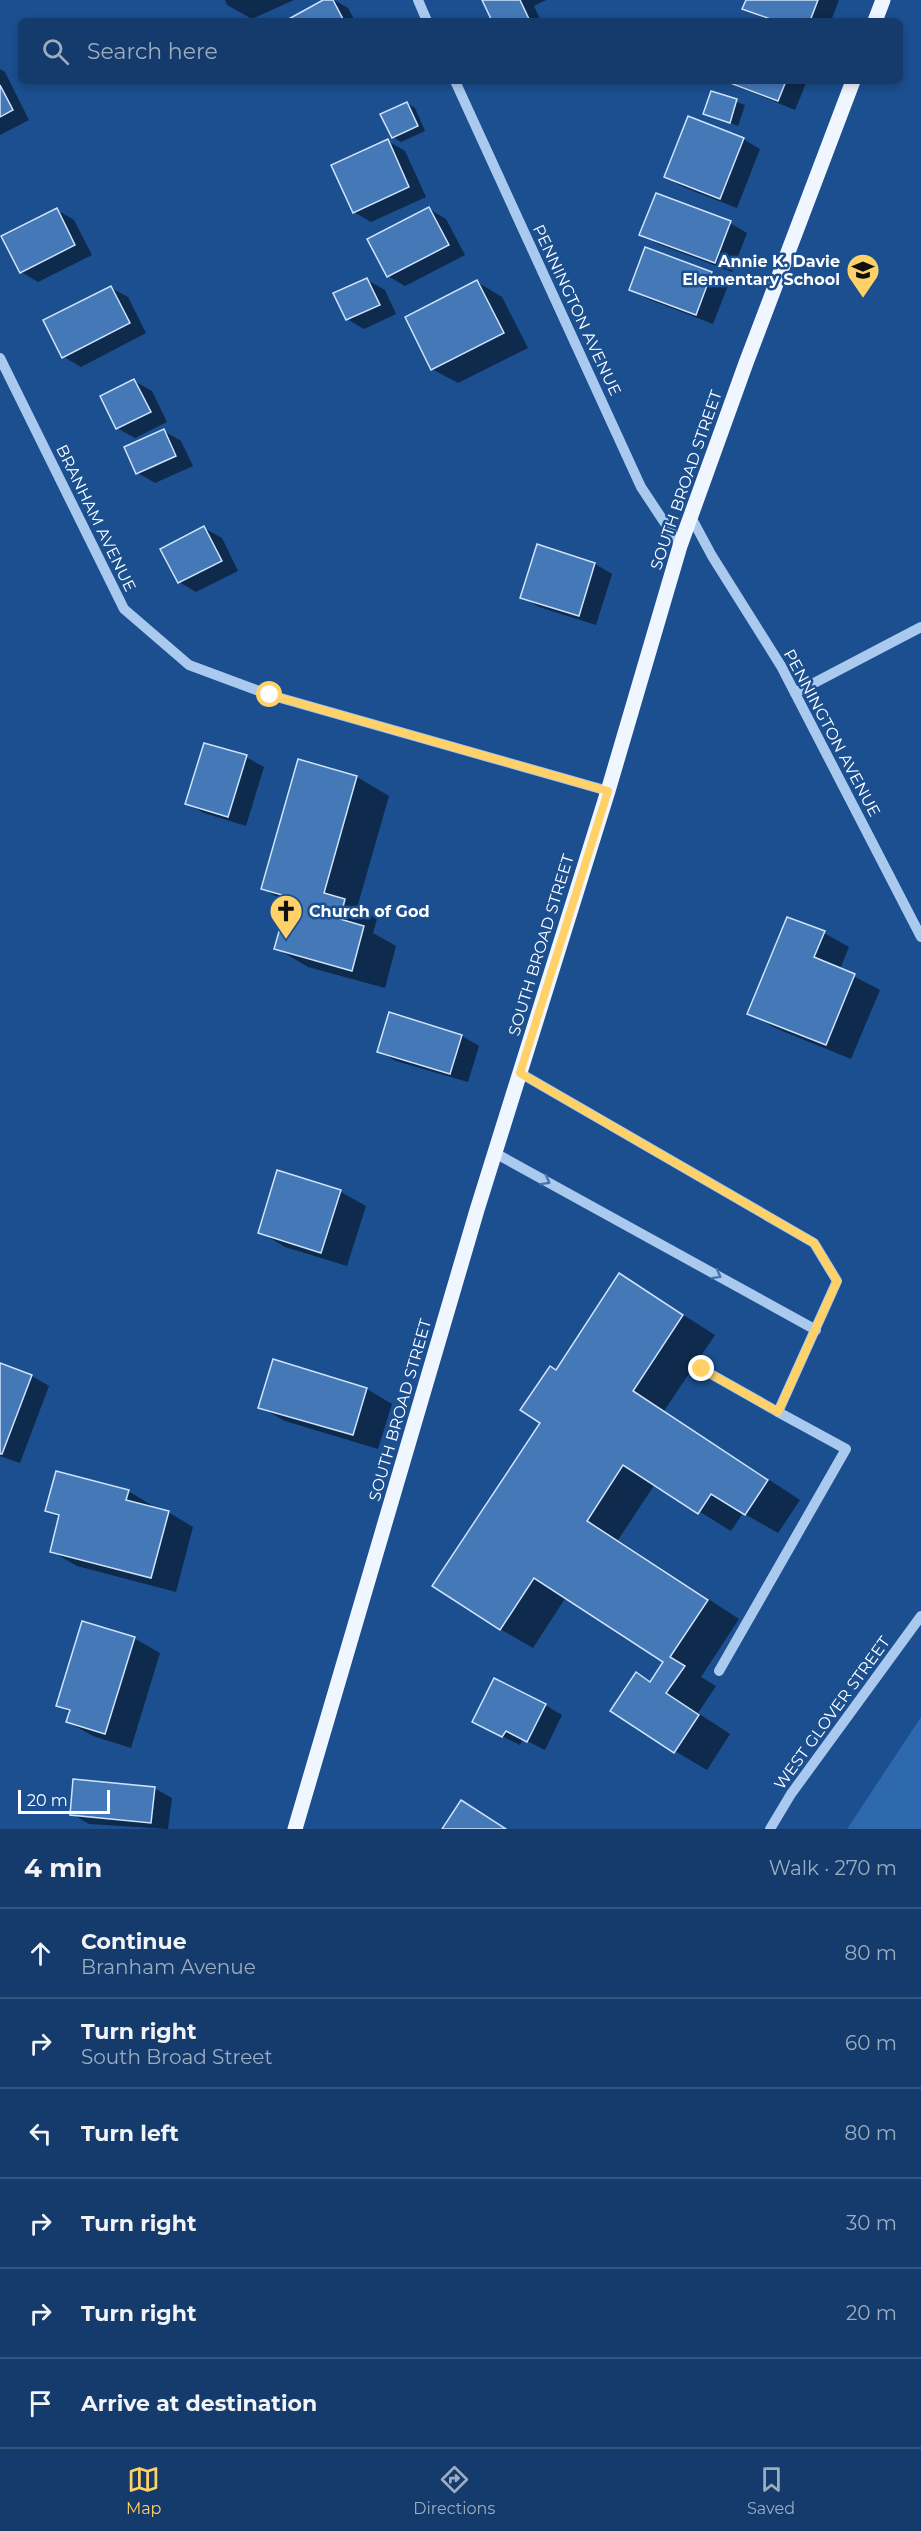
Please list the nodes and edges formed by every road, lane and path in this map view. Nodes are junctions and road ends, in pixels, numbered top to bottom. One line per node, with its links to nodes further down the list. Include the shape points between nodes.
1 (418, 0): 3 (street)
2 (883, 0): 4 (main road)
3 (427, 18)
4 (876, 18)
5 (456, 84): 9 (street, PENNINGTON AVENUE, via 642,487)
6 (852, 84): 8 (main road, SOUTH BROAD STREET)
7 (0, 358): 12 (street, BRANHAM AVENUE, via 124,609 189,665 270,695)
8 (691, 517): 9 (main road, SOUTH BROAD STREET); 11 (street, PENNINGTON AVENUE)
9 (680, 546): 12 (main road, SOUTH BROAD STREET)
10 (921, 627): 11 (street)
11 (795, 693): 13 (street, PENNINGTON AVENUE)
12 (608, 791): 14 (main road, SOUTH BROAD STREET)
13 (921, 937)
14 (520, 1073): 15 (main road, SOUTH BROAD STREET); 16 (street, via 814,1243 837,1281)
15 (495, 1153): 16 (street, one-way to 16); 21 (main road, SOUTH BROAD STREET)
16 (816, 1330): 18 (street)
17 (702, 1369): 18 (street)
18 (778, 1412): 20 (street, via 846,1449)
19 (921, 1616): 22 (street, WEST GLOVER STREET, via 791,1794)
20 (719, 1671)
21 (295, 1829)
22 (770, 1829)

